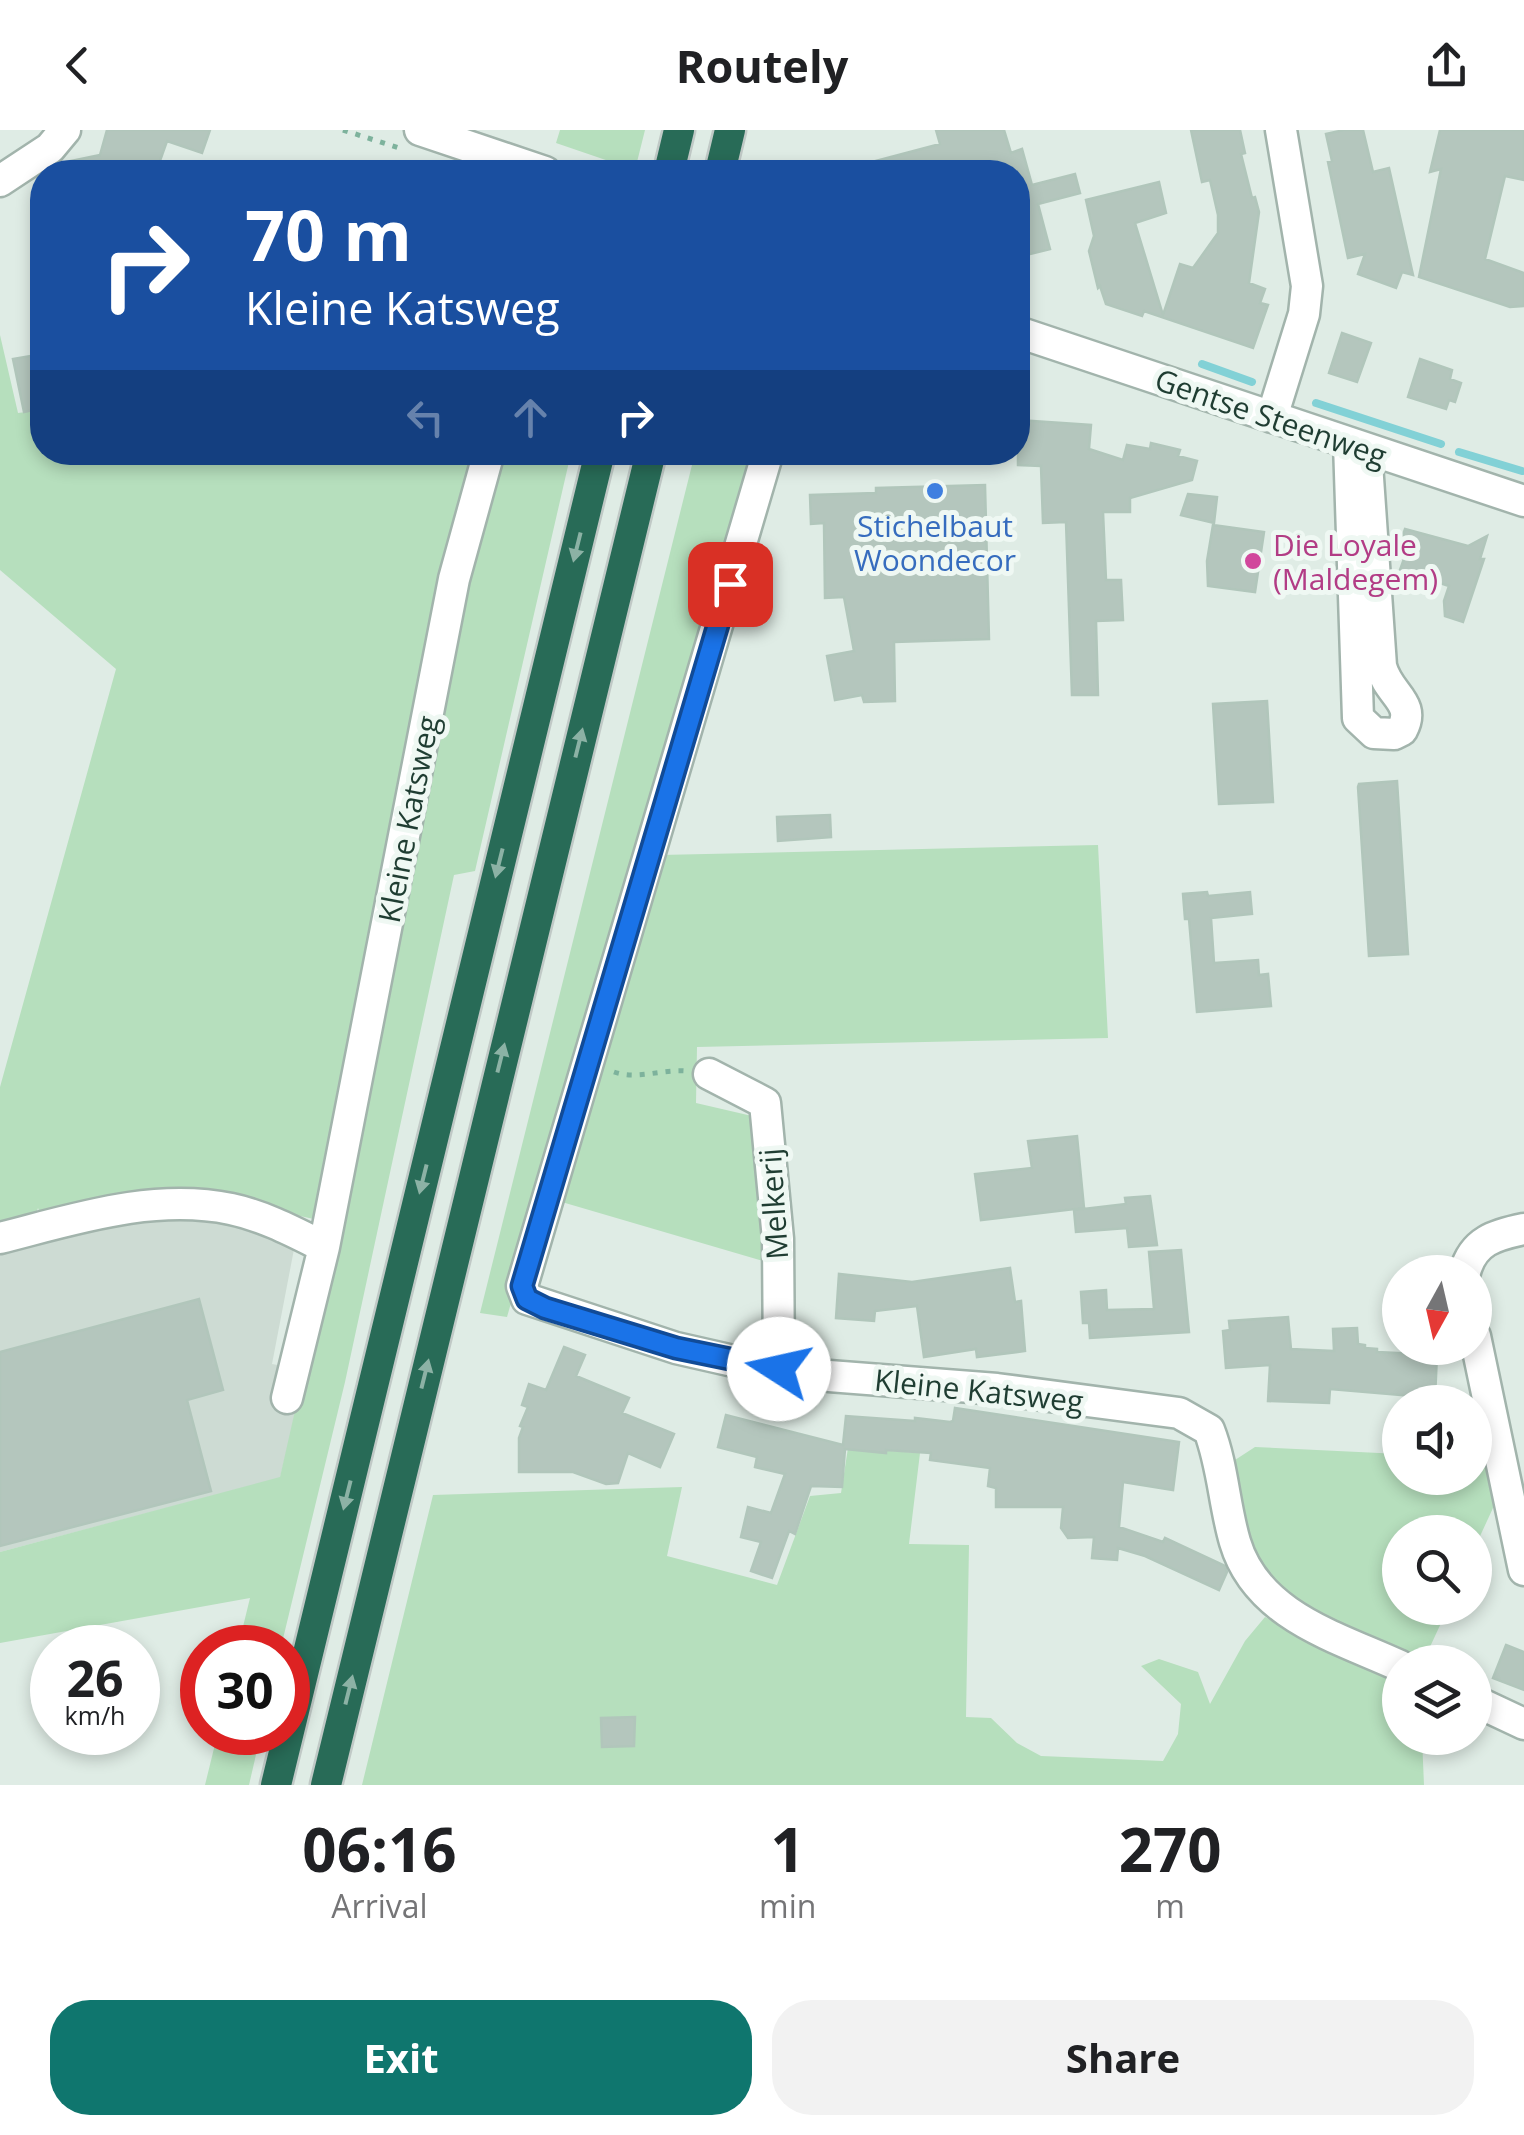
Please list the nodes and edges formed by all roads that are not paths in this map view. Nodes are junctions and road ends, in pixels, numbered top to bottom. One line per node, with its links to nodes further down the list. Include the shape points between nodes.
1 (65, 130): 4 (street)
2 (420, 130): 5 (street)
3 (1282, 130): 9 (street, via 1306,286 1304,314)
4 (32, 160)
5 (509, 160)
6 (30, 161): 7 (street)
7 (0, 181)
8 (1030, 336): 9 (street, Gentse Steenweg)
9 (1272, 417): 10 (street, Gentse Steenweg)
10 (1358, 446): 10 (street, via 1358,718 1374,733 1394,734 1408,712 1380,666); 15 (street, Gentse Steenweg)
11 (485, 465): 19 (street, Kleine Katsweg, via 454,578)
12 (597, 465): 28 (highway, one-way to 28)
13 (648, 465): 29 (highway, one-way to 13)
14 (764, 465): 22 (street, Kleine Katsweg, via 522,1286 527,1299 676,1348)
15 (1524, 501)
16 (709, 1074): 22 (street, Melkerij, via 765,1103 778,1239)
17 (1524, 1228): 20 (street, via 1487,1239)
18 (0, 1238): 19 (street, via 100,1212 185,1204 262,1218)
19 (324, 1247): 23 (street, Kleine Katsweg)
20 (1472, 1255)
21 (1481, 1365): 24 (street)
22 (779, 1369): 25 (street, Kleine Katsweg, via 1179,1413 1209,1430 1235,1543 1254,1583 1287,1614)
23 (287, 1398)
24 (1524, 1570)
25 (1382, 1658)
26 (1492, 1709): 27 (street)
27 (1524, 1724)
28 (276, 1785)
29 (326, 1785)

